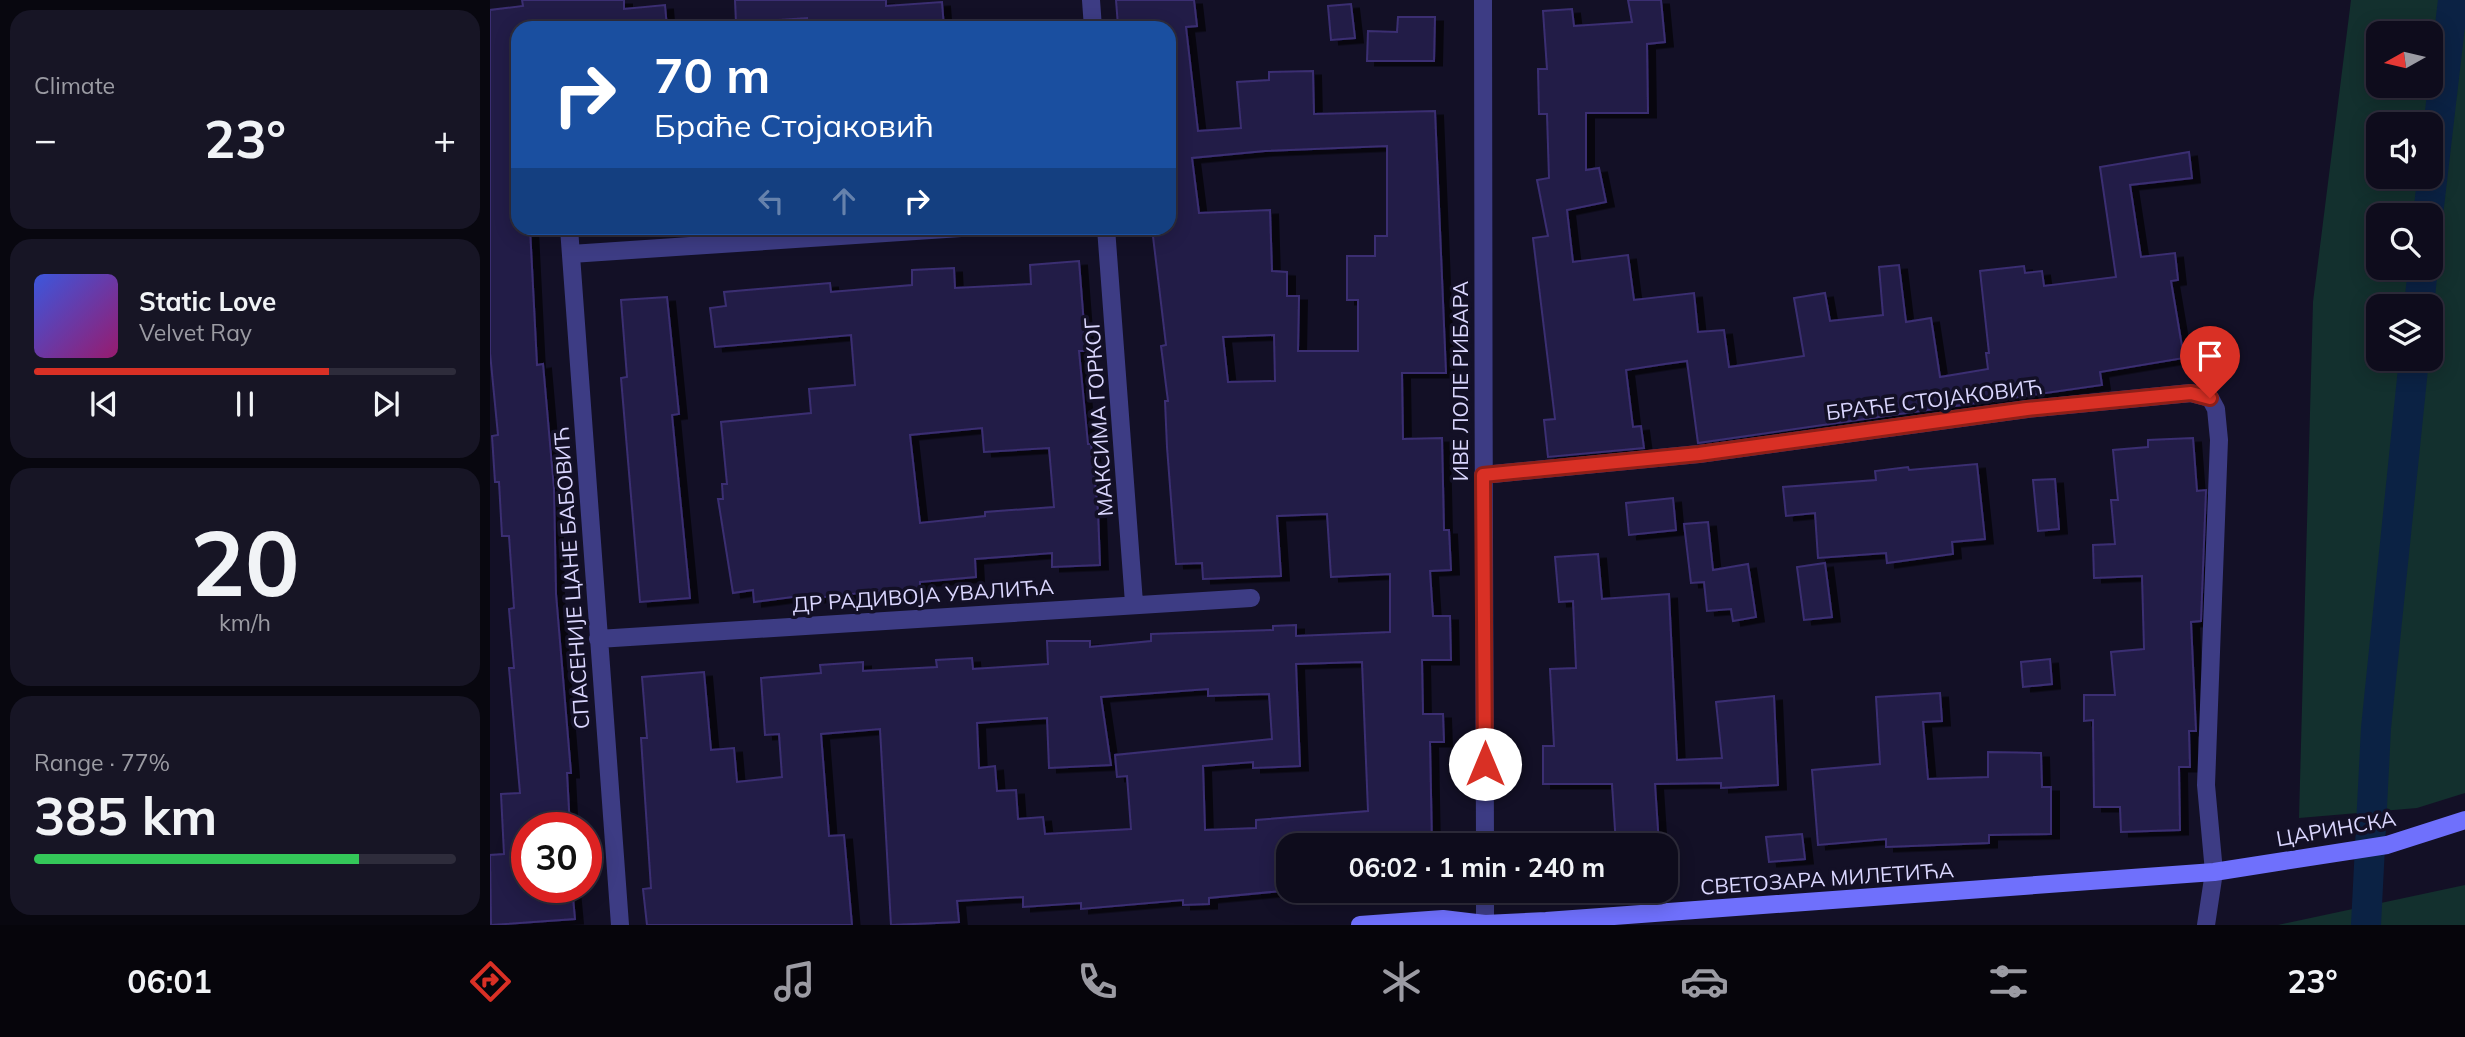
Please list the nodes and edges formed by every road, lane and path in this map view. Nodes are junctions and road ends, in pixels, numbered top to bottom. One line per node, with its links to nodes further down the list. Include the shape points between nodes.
1 (1091, 0): 3 (street)
2 (1483, 0): 8 (street, ИВЕ ЛОЛЕ РИБАРА)
3 (1092, 21)
4 (569, 235): 7 (street, СПАСЕНИЈЕ ЦАНЕ БАБОВИЋ)
5 (856, 235): 7 (street)
6 (1107, 235): 10 (street, МАКСИМА ГОРКОГ)
7 (570, 254): 11 (street, СПАСЕНИЈЕ ЦАНЕ БАБОВИЋ)
8 (1483, 475): 13 (street, ИВЕ ЛОЛЕ РИБАРА); 14 (street, БРАЋЕ СТОЈАКОВИЋ, via 1699,454 2027,409 2191,393 2210,398 2216,409 2219,440 2206,785)
9 (1251, 598): 10 (street, ДР РАДИВОЈА УВАЛИЋА)
10 (1134, 603): 11 (street, ДР РАДИВОЈА УВАЛИЋА)
11 (598, 639): 16 (street, СПАСЕНИЈЕ ЦАНЕ БАБОВИЋ)
12 (2465, 820): 14 (main road, ЦАРИНСКА, via 2387,845)
13 (1485, 833)
14 (2214, 872): 18 (main road, СВЕТОЗАРА МИЛЕТИЋА); 19 (street)
15 (1485, 903): 18 (street)
16 (620, 925)
17 (1360, 925): 18 (main road, СВЕТОЗАРА МИЛЕТИЋА, via 1443,919)
18 (1485, 925)
19 (2206, 925)

